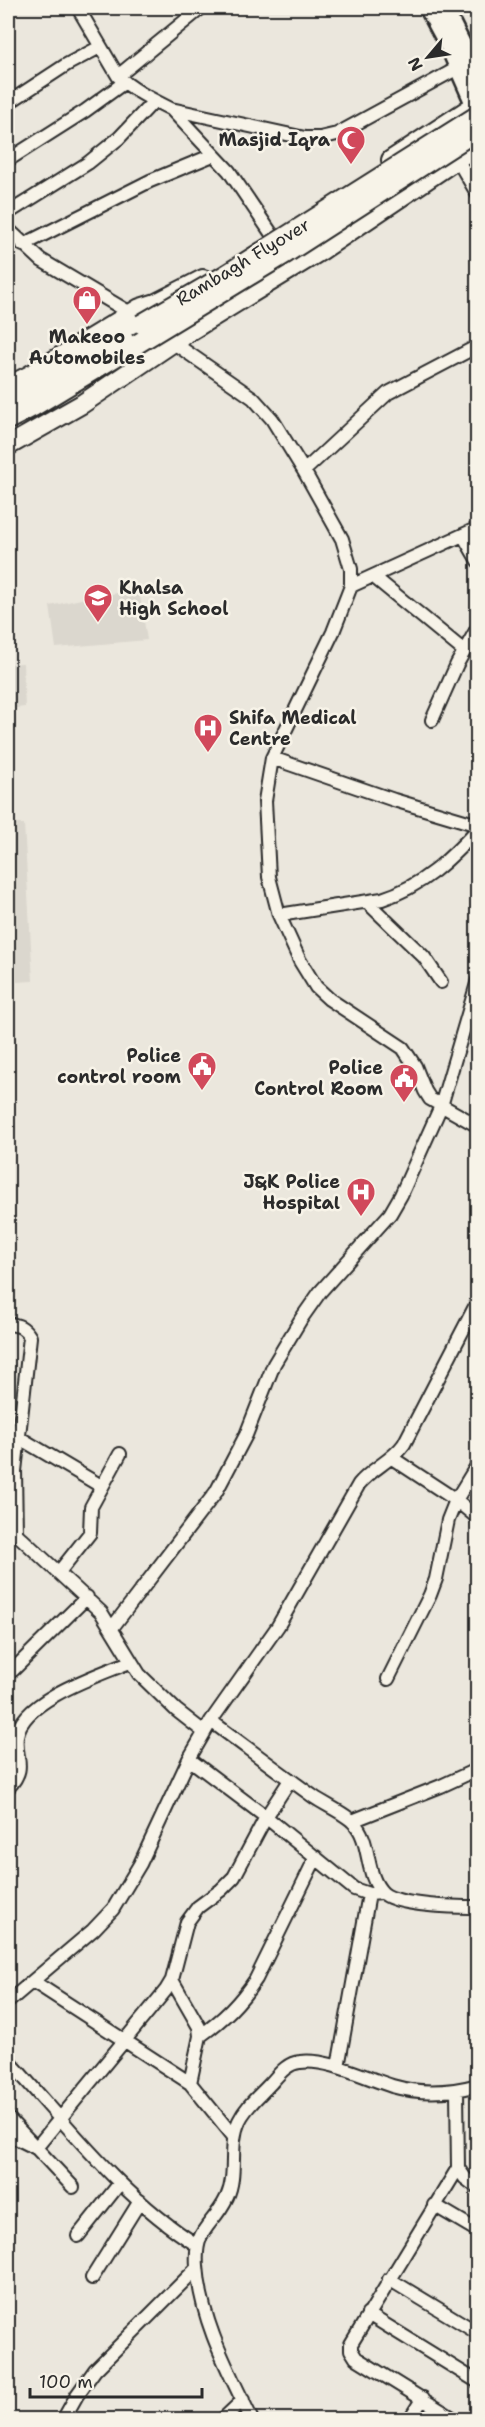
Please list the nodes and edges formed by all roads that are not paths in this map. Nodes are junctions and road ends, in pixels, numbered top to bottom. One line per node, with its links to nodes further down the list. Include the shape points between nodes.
1 (78, 8): 5 (street)
2 (201, 8): 8 (street)
3 (428, 8): 6 (street)
4 (444, 8): 7 (street)
5 (100, 47): 8 (street); 10 (street)
6 (458, 68): 11 (street, via 353,126 320,138); 12 (street)
7 (477, 76)
8 (122, 79): 9 (street); 17 (street, via 58,129)
9 (154, 101): 11 (street); 19 (street, via 119,138 88,163)
10 (8, 104)
11 (171, 109): 15 (street)
12 (477, 109): 21 (main road); 27 (main road, Rambagh Flyover, bridge, via 220,278)
13 (477, 130): 28 (main road, Rambagh Flyover, bridge, via 286,254)
14 (477, 145): 16 (main road)
15 (213, 155): 21 (street); 22 (street, via 150,181)
16 (457, 159): 18 (street); 24 (main road, via 322,250)
17 (8, 160)
18 (477, 195)
19 (8, 213)
20 (8, 229): 22 (street)
21 (273, 236): 23 (main road, via 197,282)
22 (22, 245): 23 (street)
23 (131, 313): 24 (street); 26 (main road)
24 (172, 343): 29 (main road, via 82,404); 30 (street, via 253,398 272,419)
25 (477, 351): 30 (street, via 472,349 388,393)
26 (8, 386)
27 (8, 405)
28 (8, 420)
29 (8, 446)
30 (304, 471): 35 (street, via 345,547)
31 (477, 528): 32 (street)
32 (464, 535): 33 (street); 34 (street)
33 (477, 561)
34 (374, 577): 35 (street); 37 (street)
35 (351, 586): 39 (street)
36 (476, 634): 37 (street)
37 (464, 651): 38 (street)
38 (432, 720)
39 (272, 758): 40 (street); 42 (street, via 265,801 266,850)
40 (477, 827): 41 (street, via 434,873 397,894)
41 (368, 902): 42 (street); 44 (street, via 424,957)
42 (279, 915): 45 (street, via 316,987 403,1048 416,1066 424,1091)
43 (477, 980): 45 (street)
44 (441, 982)
45 (441, 1106): 46 (street); 59 (street, via 390,1214 320,1292 285,1343 246,1435 216,1492)
46 (477, 1126)
47 (477, 1301): 51 (street, via 404,1444)
48 (8, 1324): 49 (street, via 26,1330 30,1337)
49 (18, 1437): 53 (street); 56 (street)
50 (120, 1454): 53 (street)
51 (392, 1458): 54 (street); 63 (street, via 359,1484 278,1626)
52 (477, 1464): 54 (street)
53 (101, 1486): 57 (street, via 91,1507 90,1533)
54 (456, 1500): 55 (street); 62 (street, via 444,1533 436,1579)
55 (477, 1518)
56 (12, 1530): 57 (street)
57 (58, 1572): 58 (street)
58 (87, 1597): 59 (street); 61 (street)
59 (112, 1628): 60 (street)
60 (130, 1662): 65 (street, via 149,1685); 66 (street, via 45,1701 22,1724)
61 (8, 1672)
62 (388, 1679)
63 (211, 1721): 65 (street); 69 (street)
64 (8, 1723): 66 (street)
65 (204, 1732): 67 (street)
66 (17, 1736): 70 (street, via 21,1762)
67 (189, 1759): 71 (street); 78 (street, via 140,1864 113,1909)
68 (477, 1769): 72 (street)
69 (290, 1780): 71 (street); 72 (street)
70 (8, 1788)
71 (266, 1817): 73 (street); 77 (street, via 234,1877 198,1907 187,1922)
72 (352, 1821): 74 (street)
73 (316, 1857): 75 (street, via 354,1889); 80 (street, via 246,1994 224,2019)
74 (383, 1893): 75 (street); 76 (street, via 404,1901)
75 (369, 1894): 83 (street)
76 (477, 1907)
77 (172, 1980): 80 (street, via 197,2020); 81 (street)
78 (34, 1982): 79 (street); 81 (street)
79 (8, 2002)
80 (200, 2036): 84 (street)
81 (124, 2041): 84 (street); 88 (street)
82 (8, 2060): 88 (street)
83 (338, 2067): 86 (street, via 394,2086); 90 (street, via 302,2061 284,2069 245,2110)
84 (190, 2083): 90 (street)
85 (477, 2085): 86 (street)
86 (458, 2091): 92 (street)
87 (8, 2118): 91 (street)
88 (61, 2118): 91 (street); 93 (street)
89 (8, 2134): 91 (street)
90 (234, 2137): 100 (street, via 227,2197 202,2230)
91 (36, 2148): 94 (street)
92 (458, 2168): 95 (street); 97 (street)
93 (120, 2183): 96 (street); 99 (street)
94 (73, 2187)
95 (477, 2188)
96 (140, 2201): 100 (street); 102 (street)
97 (434, 2205): 98 (street); 103 (street)
98 (477, 2231)
99 (78, 2236)
100 (197, 2246): 101 (street)
101 (197, 2268): 108 (street, via 215,2343); 109 (street, via 95,2370)
102 (92, 2278)
103 (389, 2278): 104 (street); 105 (street)
104 (368, 2314): 106 (street); 107 (street, via 351,2344 353,2355)
105 (477, 2333)
106 (477, 2382)
107 (423, 2398): 112 (street); 113 (street)
108 (243, 2400): 110 (street); 111 (street)
109 (63, 2420)
110 (222, 2420)
111 (252, 2420)
112 (409, 2420)
113 (456, 2420)

